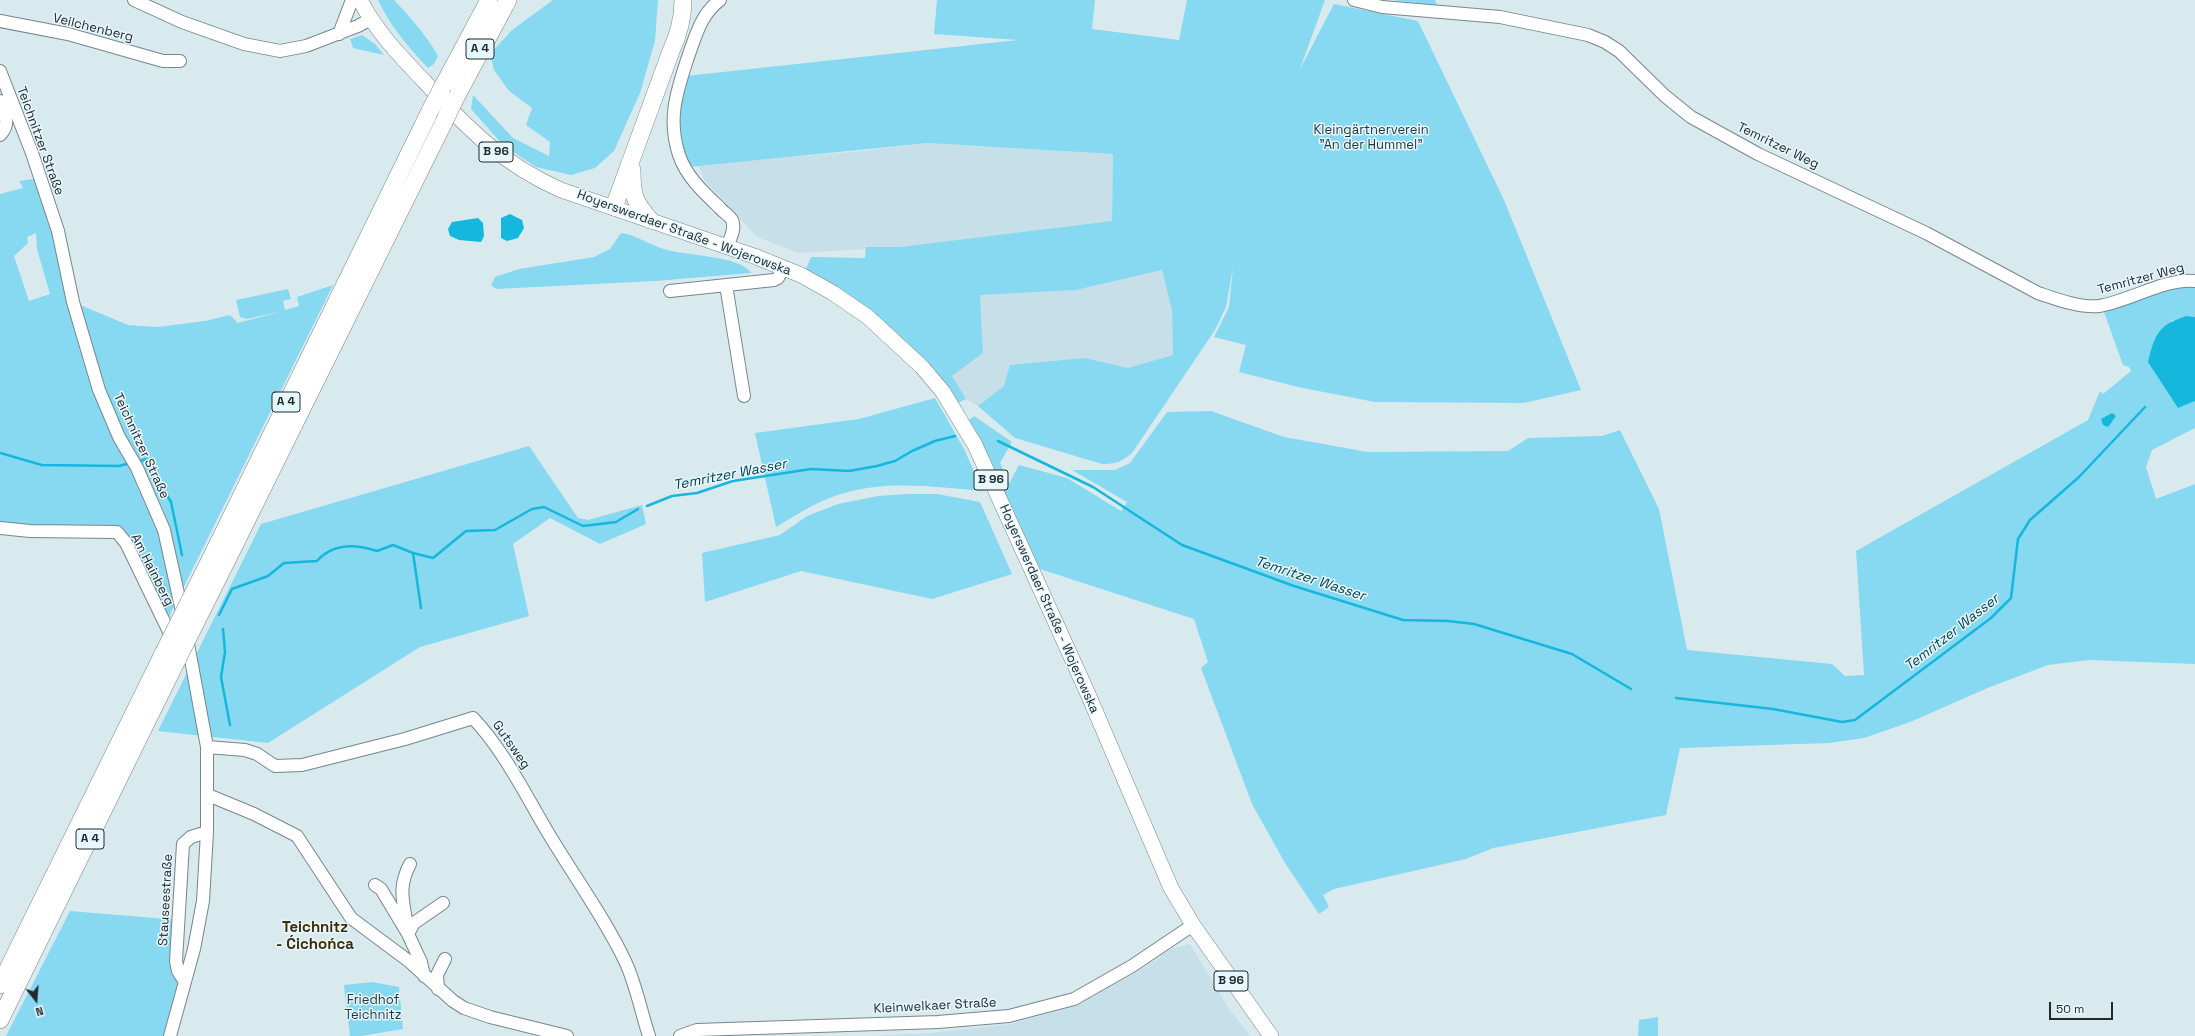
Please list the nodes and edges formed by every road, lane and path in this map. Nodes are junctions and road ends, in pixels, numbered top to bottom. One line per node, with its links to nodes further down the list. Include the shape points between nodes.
1 (134, 0): 12 (street, via 182,22 265,49 280,51 306,46)
2 (352, 0): 12 (street)
3 (360, 0): 10 (main road, Hoyerswerdaer Straße - Wojerowska / B 96)
4 (489, 0): 28 (highway, A 4, bridge, via 442,86 318,337)
5 (508, 0): 28 (highway, A 4, bridge, via 455,99 339,332)
6 (676, 0): 13 (highway)
7 (683, 0): 13 (highway, via 681,23)
8 (720, 0): 21 (street, via 698,28 674,103 673,123 684,167 697,185 732,220 733,232)
9 (1354, 0): 23 (street, Temritzer Weg, via 1402,10 1500,17 1588,35 1605,42 1619,51 1665,96 1691,117 1758,154 1926,233 2044,295 2062,301 2098,306 2179,281)
10 (371, 19): 12 (street); 19 (main road, Hoyerswerdaer Straße - Wojerowska / B 96, via 401,57 442,101 477,136 505,159 532,177 561,190)
11 (0, 21): 14 (street, Veilchenberg, via 68,34 163,61)
12 (339, 34)
13 (671, 50): 18 (highway)
14 (180, 60)
15 (0, 71): 30 (street, Teichnitzer Straße, via 32,153 58,231 73,302 99,390 164,530)
16 (0, 101): 17 (street, Teichnitzer Straße, via 7,120 5,130)
17 (0, 135)
18 (632, 160): 19 (highway); 20 (highway, via 632,192)
19 (614, 207): 20 (main road, Hoyerswerdaer Straße - Wojerowska / B 96)
20 (650, 220): 21 (main road, Hoyerswerdaer Straße - Wojerowska / B 96)
21 (727, 246): 22 (main road, Hoyerswerdaer Straße - Wojerowska / B 96)
22 (784, 267): 24 (street, via 774,280); 39 (main road, Hoyerswerdaer Straße - Wojerowska / B 96, via 868,316 922,367 951,405 978,452 1088,694 1171,888)
23 (2195, 281)
24 (726, 285): 25 (street); 26 (street)
25 (670, 291)
26 (744, 396)
27 (0, 528): 30 (street, Am Hainberg, via 117,532 126,543 165,625)
28 (221, 555): 29 (highway, A 4, bridge)
29 (171, 655): 44 (highway, A 4); 46 (highway, A 4)
30 (196, 681): 31 (street, Teichnitzer Straße)
31 (207, 747): 32 (street); 49 (street, Gutsweg, via 245,750 257,754 275,766 302,765 405,739 473,718 483,728 521,783 557,848 609,928 626,963)
32 (208, 794): 33 (street); 42 (street, via 296,836 351,918 410,962)
33 (207, 832): 43 (street, via 203,901); 43 (street, Stauseestraße, via 191,837 183,844 176,961 178,971)
34 (410, 864): 36 (street, via 403,877)
35 (375, 885): 37 (street)
36 (401, 889): 37 (street); 40 (street)
37 (385, 895): 40 (street)
38 (444, 903): 40 (street, via 414,923)
39 (1193, 925): 50 (street, Kleinwelkaer Straße, via 1132,966 1074,999 1009,1016 938,1022 696,1030); 51 (main road, Hoyerswerdaer Straße - Wojerowska / B 96)
40 (408, 934): 42 (street, via 421,962)
41 (445, 959): 45 (street, via 437,975)
42 (424, 976): 45 (street)
43 (185, 982): 47 (street)
44 (0, 985)
45 (438, 989): 48 (street, via 464,1008 515,1024)
46 (0, 1020)
47 (170, 1036)
48 (567, 1036)
49 (649, 1036)
50 (680, 1036)
51 (1271, 1036)

